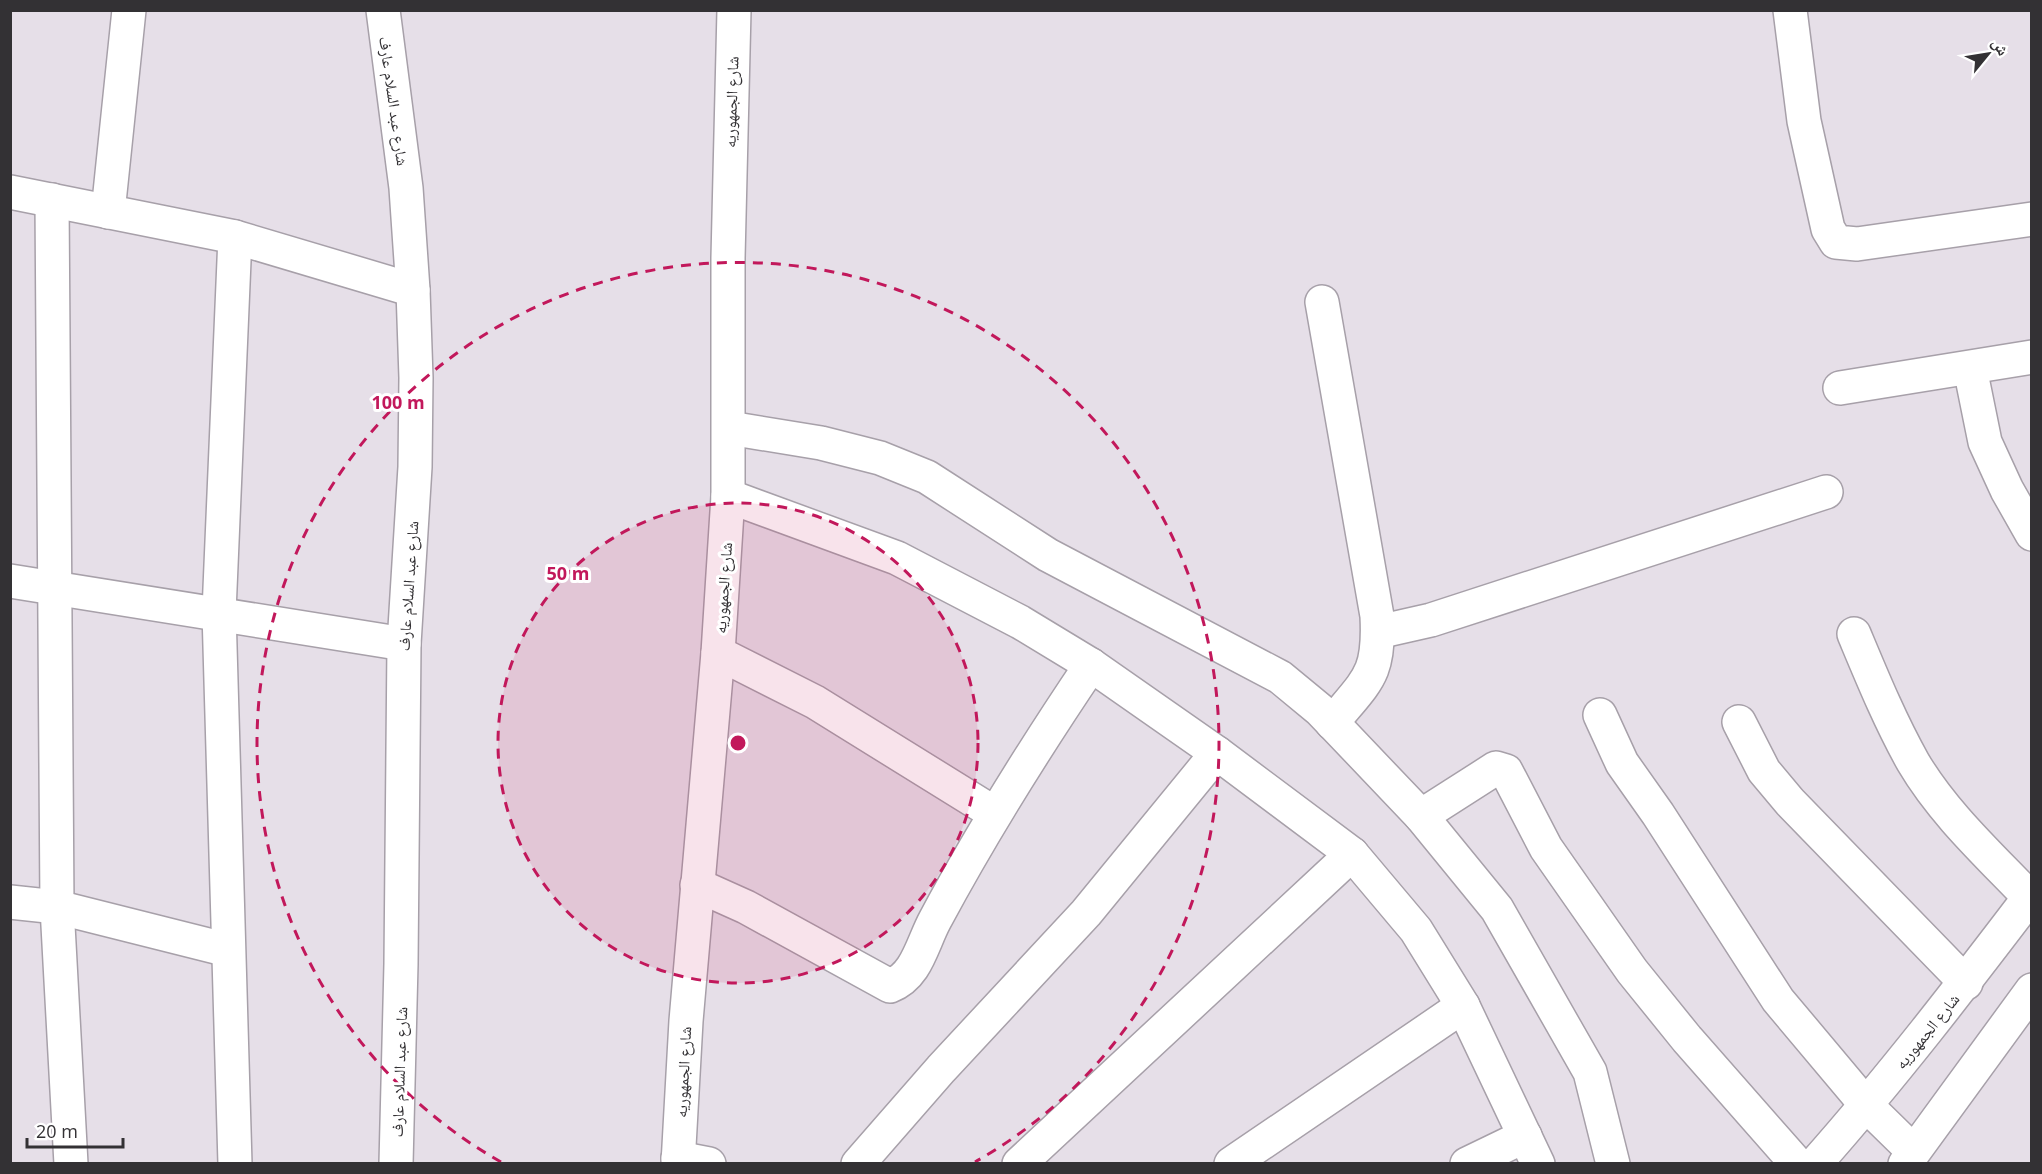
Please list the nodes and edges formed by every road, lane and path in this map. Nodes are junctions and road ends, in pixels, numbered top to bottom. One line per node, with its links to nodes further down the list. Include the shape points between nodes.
1 (129, 10): 7 (street)
2 (383, 10): 10 (street, شارع عبد السلام عارف, via 406,188)
3 (734, 10): 15 (street, شارع الجمهوريه, via 728,247)
4 (1790, 10): 8 (street, via 1804,121 1828,229 1836,242 1857,244)
5 (10, 192): 6 (street)
6 (52, 200): 7 (street); 20 (street)
7 (108, 212): 9 (street)
8 (2031, 219)
9 (235, 237): 10 (street); 21 (street)
10 (413, 290): 24 (street, شارع عبد السلام عارف, via 416,467)
11 (1322, 302): 22 (street)
12 (2031, 357): 13 (street)
13 (1970, 368): 14 (street); 18 (street, via 1985,442)
14 (1840, 388)
15 (729, 428): 17 (street, شارع الجمهوريه); 29 (street, via 821,443 880,458 927,477 1048,555 1280,677)
16 (1826, 492): 22 (street, via 1431,620)
17 (728, 496): 25 (street, شارع الجمهوريه); 26 (street, via 897,558 1020,622)
18 (2031, 534)
19 (10, 581): 20 (street)
20 (53, 587): 21 (street); 37 (street)
21 (219, 612): 24 (street); 38 (street)
22 (1377, 632): 29 (street, via 1378,649 1370,678)
23 (1854, 634): 35 (street, via 1887,713 1914,764 1956,819)
24 (404, 644): 48 (street, شارع عبد السلام عارف)
25 (718, 653): 31 (street, via 815,702); 34 (street, شارع الجمهوريه)
26 (1091, 665): 30 (street); 31 (street)
27 (1600, 715): 42 (street, via 1622,763 1778,1000)
28 (1739, 722): 39 (street, via 1764,771 1790,802)
29 (1332, 723): 32 (street)
30 (1217, 753): 33 (street); 49 (street, via 1086,913)
31 (994, 813): 34 (street, via 908,976 890,986 746,907)
32 (1421, 816): 53 (street, via 1497,909 1590,1072); 54 (street, via 1496,768 1506,771 1546,848 1632,971 1687,1040)
33 (1352, 854): 40 (street, via 1416,930); 50 (street)
34 (697, 885): 45 (street, شارع الجمهوريه)
35 (2030, 896): 39 (street, شارع الجمهوريه)
36 (10, 902): 37 (street)
37 (57, 907): 38 (street); 46 (street)
38 (228, 950): 47 (street)
39 (1966, 983): 42 (street, شارع الجمهوريه)
40 (1462, 1006): 43 (street); 51 (street)
41 (2026, 1009): 44 (street)
42 (1866, 1106): 44 (street); 55 (street, شارع الجمهوريه)
43 (1531, 1150): 52 (street)
44 (1909, 1157)
45 (688, 1162)
46 (71, 1164)
47 (235, 1164)
48 (396, 1164)
49 (858, 1164)
50 (1019, 1164)
51 (1231, 1164)
52 (1467, 1164)
53 (1613, 1164)
54 (1797, 1164)
55 (1815, 1164)

